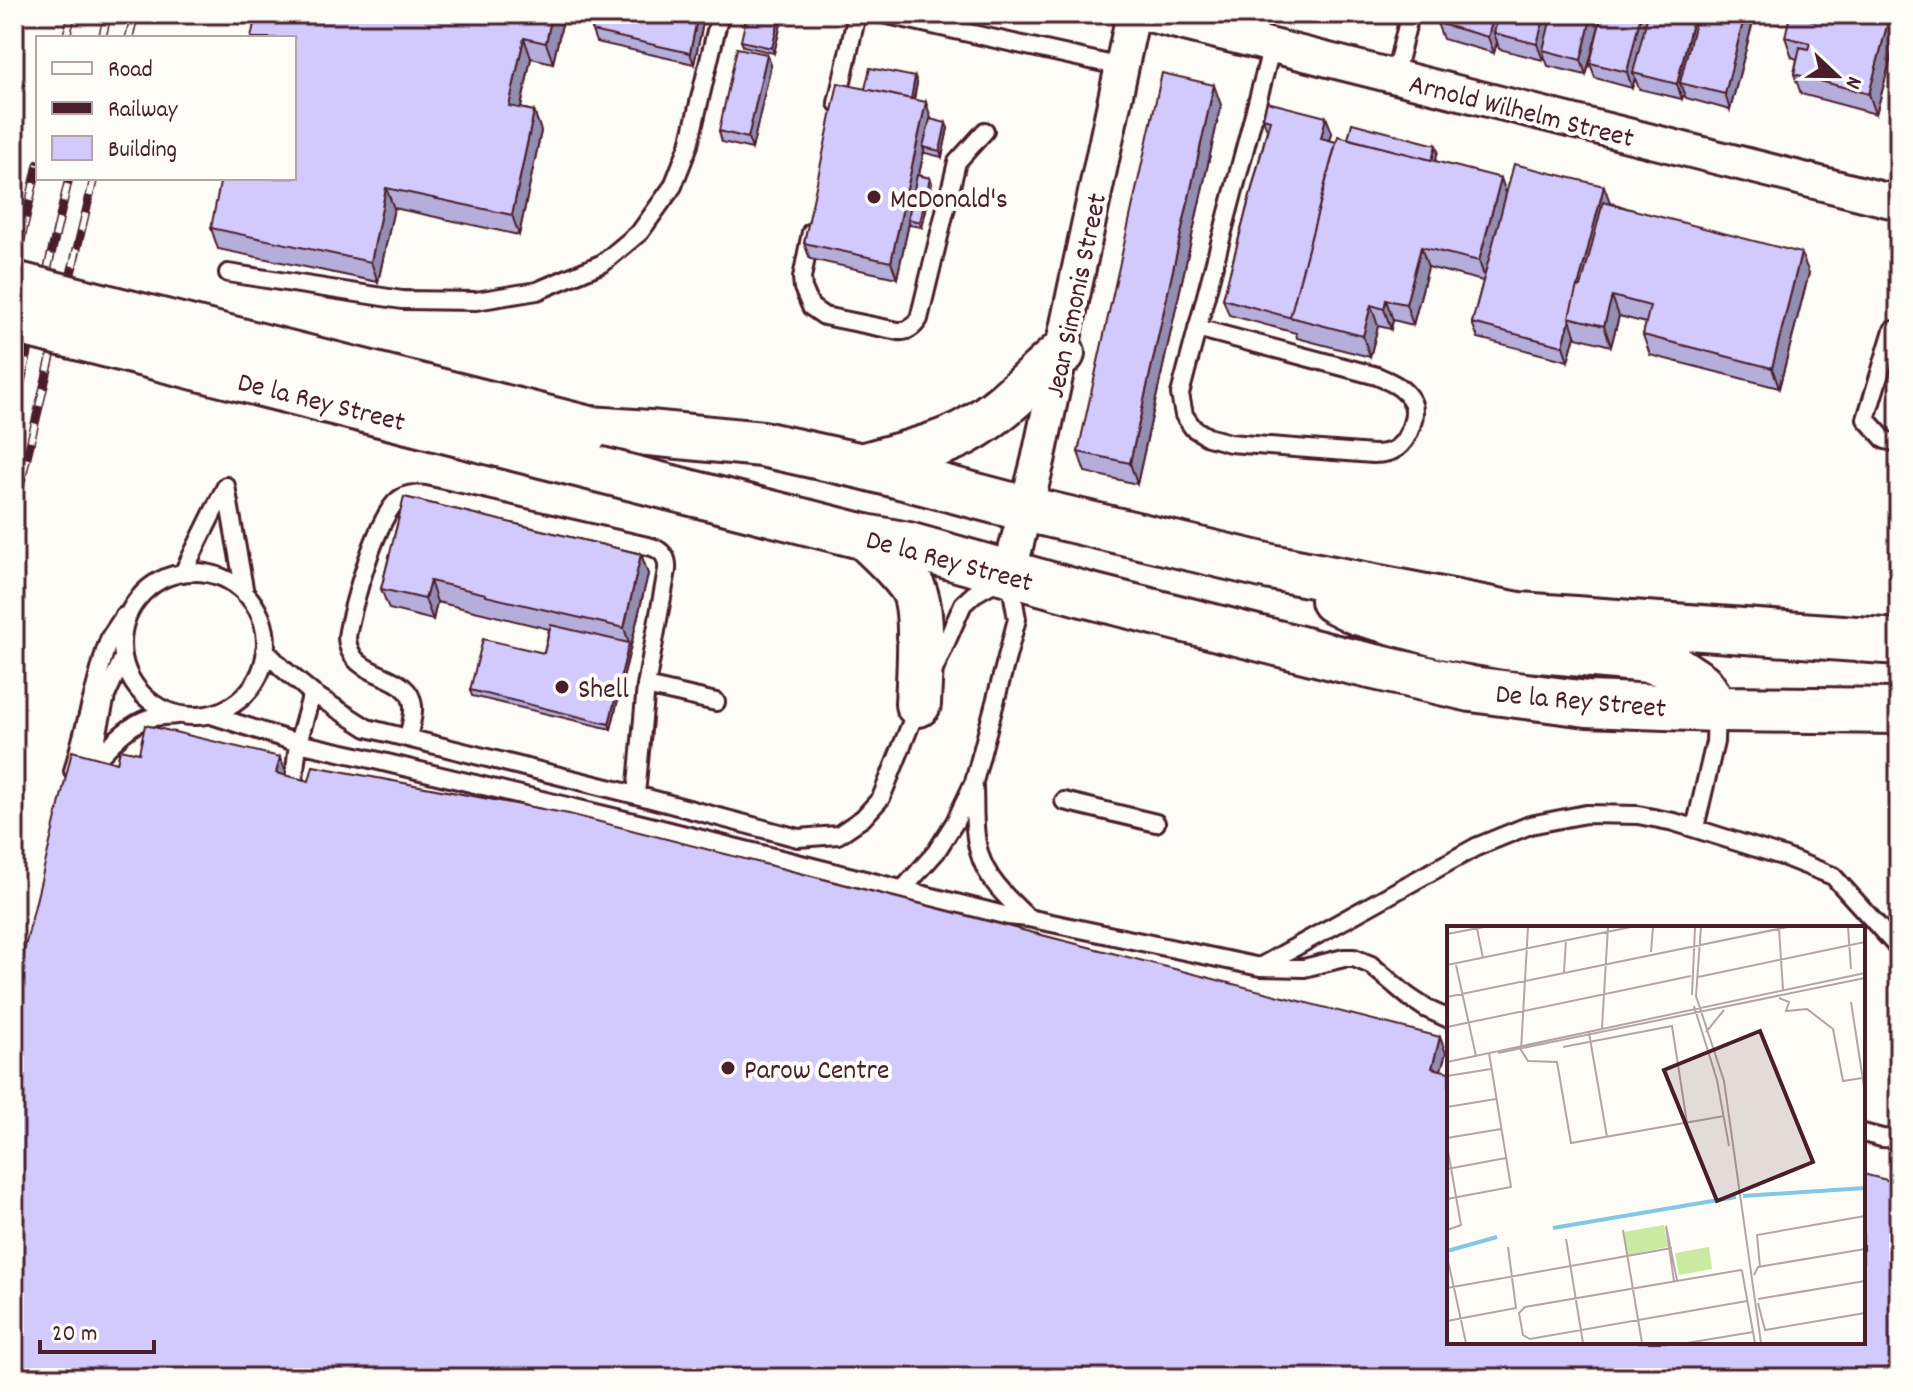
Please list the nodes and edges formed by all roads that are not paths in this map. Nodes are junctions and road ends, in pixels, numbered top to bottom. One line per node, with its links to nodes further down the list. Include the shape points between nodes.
1 (720, 14): 14 (lane, via 689,145 673,186 640,232 603,263 537,291 476,301 402,300)
2 (857, 14): 10 (lane)
3 (883, 14): 8 (lane)
4 (1133, 14): 8 (street, Jean Simonis Street)
5 (1145, 14): 7 (street, Arnold Wilhelm Street)
6 (1410, 14): 9 (lane)
7 (1272, 46): 9 (street, Arnold Wilhelm Street); 17 (lane)
8 (1122, 67): 19 (street, Jean Simonis Street)
9 (1394, 77): 12 (street, Arnold Wilhelm Street)
10 (835, 114)
11 (985, 131): 13 (lane, via 957,162 919,319 909,329 824,316 811,307 802,278)
12 (1898, 198)
13 (814, 218)
14 (228, 273)
15 (14, 284): 21 (main road, De la Rey Street, bridge, via 589,429 762,444)
16 (14, 321): 23 (main road, De la Rey Street, bridge)
17 (1197, 328): 17 (lane, via 1180,394 1184,415 1208,437 1373,454 1397,448 1405,438 1413,404 1394,383)
18 (1899, 329): 20 (lane, via 1893,330 1866,419 1885,440)
19 (1062, 353): 21 (main road, via 971,429); 22 (street, Jean Simonis Street)
20 (1899, 443)
21 (862, 466): 22 (main road, De la Rey Street)
22 (1026, 509): 24 (main road, De la Rey Street); 26 (street, Jean Simonis Street)
23 (865, 537): 26 (main road, De la Rey Street); 35 (main road, via 914,590 920,628)
24 (1271, 567): 29 (main road, De la Rey Street, via 1519,615); 36 (main road, via 1357,612 1448,637 1674,667 1701,685)
25 (183, 573): 27 (lane, via 225,579); 27 (lane, via 226,486); 28 (lane, via 147,588)
26 (1009, 574): 35 (lane, via 963,604); 36 (main road, De la Rey Street, via 1471,689 1587,704); 43 (lane, via 1017,619)
27 (245, 594): 30 (lane, via 263,625)
28 (131, 608): 31 (lane, via 121,643); 42 (lane, via 105,651 76,791)
29 (1899, 642)
30 (265, 650): 33 (lane); 39 (lane, via 263,667 250,689)
31 (123, 658): 38 (lane, via 134,686 154,705); 42 (lane, via 106,696)
32 (646, 686): 34 (lane); 40 (lane, via 667,570 659,550 414,494 393,504 376,534 347,637 360,665 400,685 411,699); 44 (lane)
33 (312, 693): 40 (lane, via 367,728); 41 (lane)
34 (716, 702)
35 (918, 704): 44 (lane, via 881,798 838,835 798,838)
36 (1717, 709): 37 (main road, De la Rey Street); 48 (lane, via 1715,742)
37 (1899, 711)
38 (177, 715): 39 (lane); 42 (lane, via 135,725)
39 (211, 715): 41 (lane)
40 (408, 738): 44 (lane)
41 (298, 743): 46 (lane); 49 (lane)
42 (91, 765)
43 (974, 782): 49 (lane, via 936,852); 50 (lane, via 979,853 1004,895)
44 (636, 795)
45 (1064, 801): 47 (lane)
46 (289, 813)
47 (1156, 823)
48 (1695, 828): 51 (lane, via 1833,876); 52 (lane, via 1638,815 1586,814 1530,825 1476,847)
49 (903, 889): 50 (lane)
50 (1028, 918): 52 (lane)
51 (1899, 949)
52 (1260, 967): 53 (lane, via 1304,968 1354,958)
53 (1447, 1018)
54 (1865, 1134): 55 (lane)
55 (1899, 1139)

